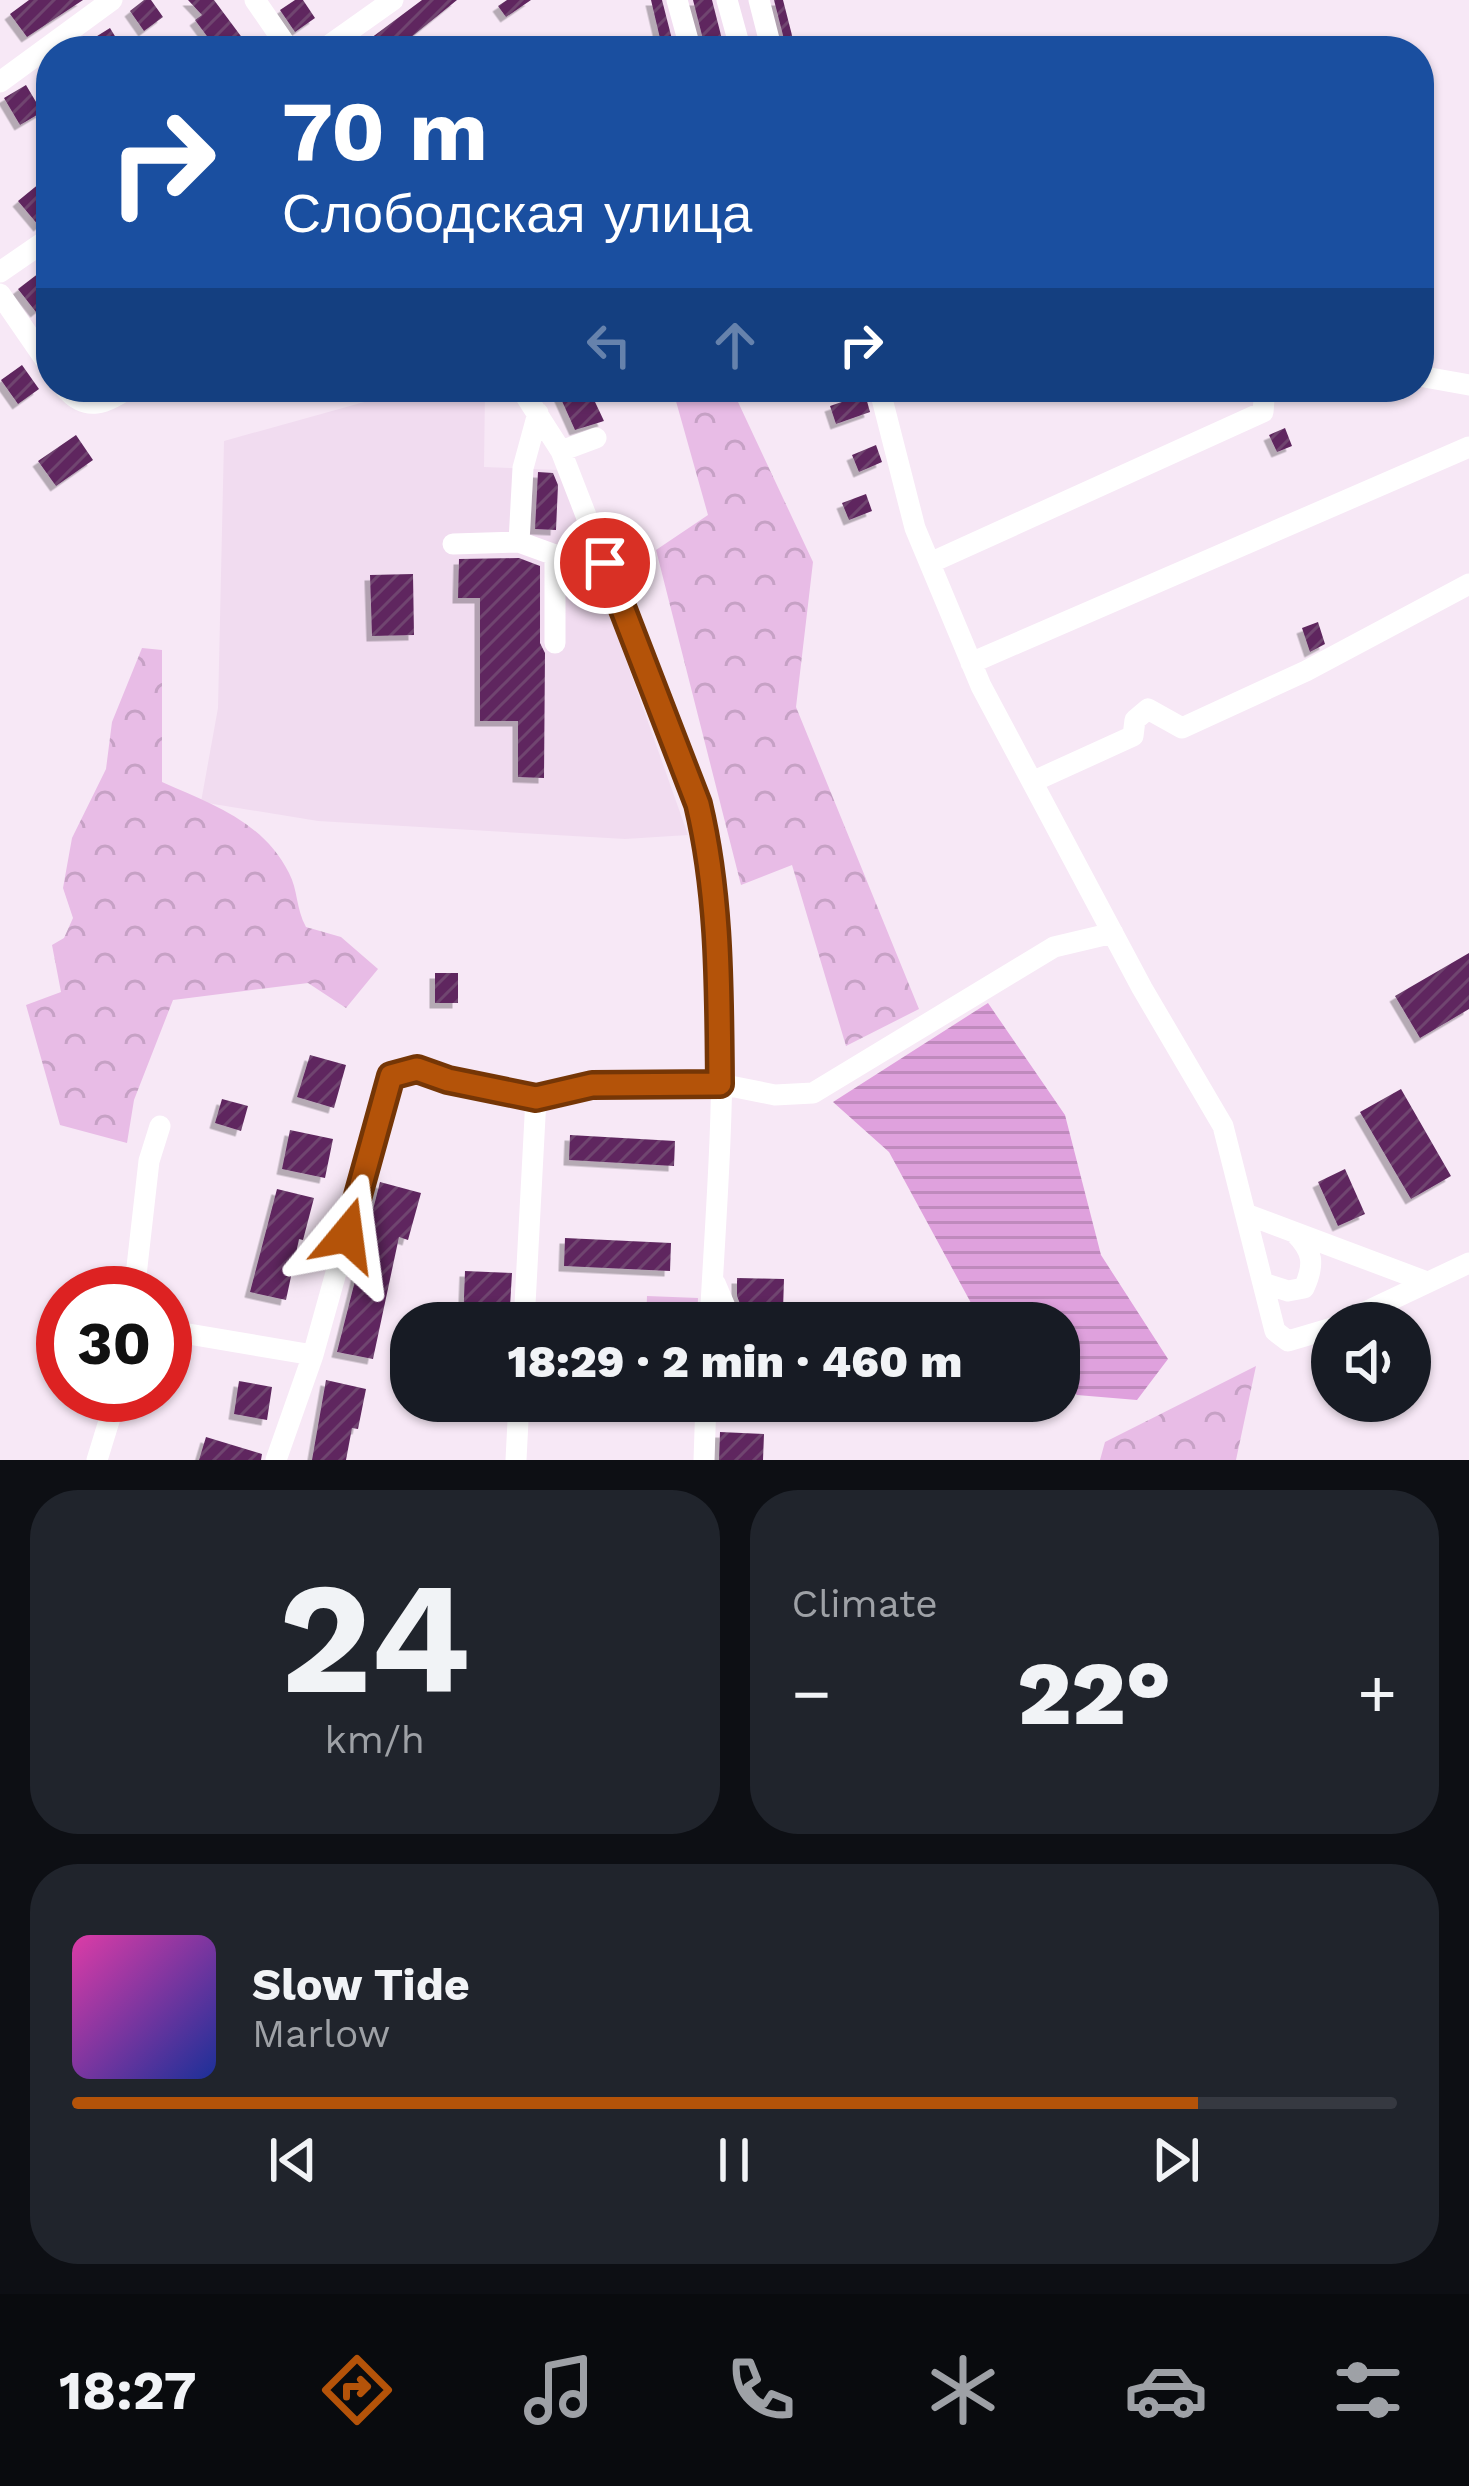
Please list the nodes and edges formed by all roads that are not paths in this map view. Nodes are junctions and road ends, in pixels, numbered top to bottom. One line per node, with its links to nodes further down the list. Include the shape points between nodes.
1 (112, 0): 7 (street)
2 (255, 0): 8 (street)
3 (393, 0): 9 (street)
4 (677, 0): 10 (street)
5 (727, 0): 11 (street)
6 (759, 0): 12 (street)
7 (63, 36)
8 (280, 36)
9 (342, 36)
10 (687, 36)
11 (737, 36)
12 (768, 36)
13 (36, 56): 14 (street)
14 (0, 82)
15 (36, 247): 16 (street)
16 (0, 272)
17 (0, 294): 18 (street)
18 (36, 346)
19 (1434, 379): 20 (street)
20 (1469, 385)
21 (530, 402): 24 (street)
22 (883, 402): 30 (street)
23 (1264, 402): 30 (street, via 1263,412)
24 (538, 413): 27 (street); 28 (street, via 523,469)
25 (596, 438): 27 (street)
26 (1469, 447): 33 (street)
27 (561, 451): 36 (street, via 698,804 718,937)
28 (519, 542): 29 (street); 32 (street, via 555,555)
29 (452, 544)
30 (930, 563): 33 (street)
31 (1469, 584): 34 (street, via 1182,728 1148,709 1135,720 1133,736)
32 (555, 643)
33 (971, 663): 34 (street)
34 (1032, 782): 35 (street)
35 (1113, 933): 36 (street, via 1054,947 813,1093 776,1096); 39 (street, via 1222,1126)
36 (720, 1084): 37 (street, via 592,1085); 43 (street)
37 (536, 1098): 46 (street); 52 (street, via 417,1069 391,1076)
38 (160, 1126): 42 (street)
39 (1246, 1214): 40 (street); 45 (street)
40 (1295, 1232): 44 (street); 45 (street, via 1310,1247 1304,1288)
41 (1469, 1263): 44 (street)
42 (137, 1266)
43 (712, 1277): 47 (street); 48 (street)
44 (1427, 1282): 49 (street)
45 (1263, 1283): 51 (street, via 1275,1331 1288,1341)
46 (525, 1302)
47 (711, 1302)
48 (723, 1302)
49 (1386, 1302)
50 (192, 1334): 52 (street)
51 (1311, 1334)
52 (313, 1354): 57 (street)
53 (109, 1422): 56 (street)
54 (519, 1422): 58 (street)
55 (705, 1422): 59 (street)
56 (97, 1460)
57 (275, 1460)
58 (516, 1460)
59 (704, 1460)

